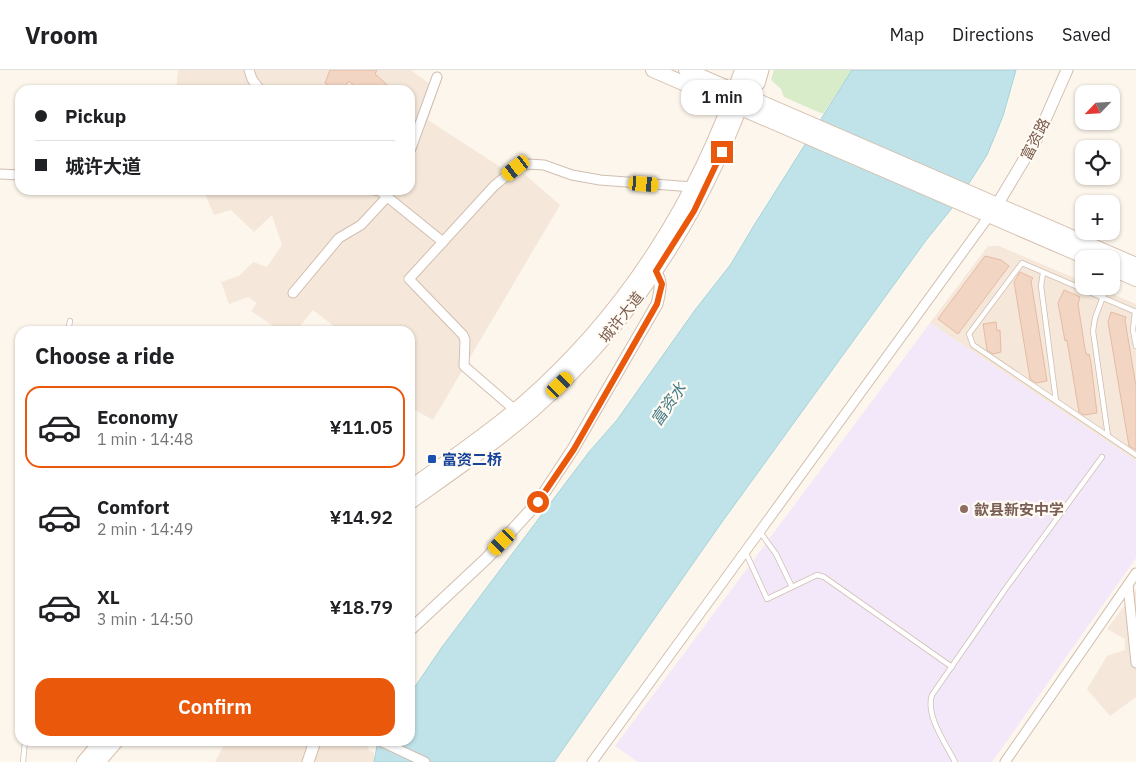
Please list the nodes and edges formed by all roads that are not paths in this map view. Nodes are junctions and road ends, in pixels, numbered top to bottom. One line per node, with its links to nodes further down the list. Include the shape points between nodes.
1 (249, 70): 9 (street)
2 (653, 70): 10 (main road)
3 (686, 70): 10 (main road)
4 (742, 70): 10 (main road, 城许大道)
5 (753, 70): 10 (main road, 城许大道)
6 (764, 70): 10 (street, via 760,84)
7 (1067, 70): 17 (street, 富资路, via 1037,138)
8 (437, 77): 11 (street)
9 (256, 85)
10 (738, 99): 14 (main road, 城许大道); 17 (main road); 21 (main road, 城许大道, via 722,152 694,211)
11 (415, 137)
12 (0, 174): 13 (street)
13 (15, 174)
14 (693, 187): 18 (street, via 600,180 528,164 516,168 494,186); 21 (main road, 城许大道)
15 (379, 195): 25 (street, via 361,225 339,238)
16 (385, 195): 18 (street)
17 (993, 210): 19 (main road); 20 (main road); 39 (street)
18 (443, 242): 33 (street, via 409,279 463,335 464,366)
19 (1075, 251)
20 (1136, 265)
21 (651, 268): 33 (main road, 城许大道, via 582,347); 38 (main road, 城许大道, via 628,309 549,395 498,438); 44 (street, via 662,284 657,304 550,485 497,548)
22 (1043, 273): 27 (lane); 32 (lane, via 1041,286); 32 (lane, via 1022,264 969,337 973,345)
23 (1120, 273): 24 (main road)
24 (1136, 279)
25 (293, 293)
26 (1103, 295): 27 (lane)
27 (1102, 298): 28 (lane); 34 (lane, via 1093,331)
28 (1135, 312): 31 (lane, via 1133,330)
29 (70, 321): 30 (lane)
30 (69, 326)
31 (1136, 346)
32 (1056, 401): 34 (lane)
33 (515, 410): 37 (main road, 城许大道)
34 (1108, 436): 35 (lane)
35 (1136, 455)
36 (1102, 457): 46 (lane)
37 (415, 484)
38 (415, 498)
39 (759, 530): 40 (street); 43 (lane, via 776,554)
40 (744, 550): 43 (lane, via 767,599); 57 (street)
41 (1136, 573): 42 (street)
42 (1128, 585): 45 (street); 59 (street)
43 (792, 587): 46 (lane, via 817,575 824,577)
44 (415, 625)
45 (1136, 663)
46 (952, 667): 58 (lane, via 932,695 930,708)
47 (25, 746): 52 (lane)
48 (98, 746): 53 (main road)
49 (112, 746): 54 (main road)
50 (313, 746): 55 (street)
51 (391, 746): 56 (street)
52 (23, 762)
53 (84, 762)
54 (98, 762)
55 (308, 762)
56 (425, 762)
57 (592, 762)
58 (955, 762)
59 (1005, 762)

